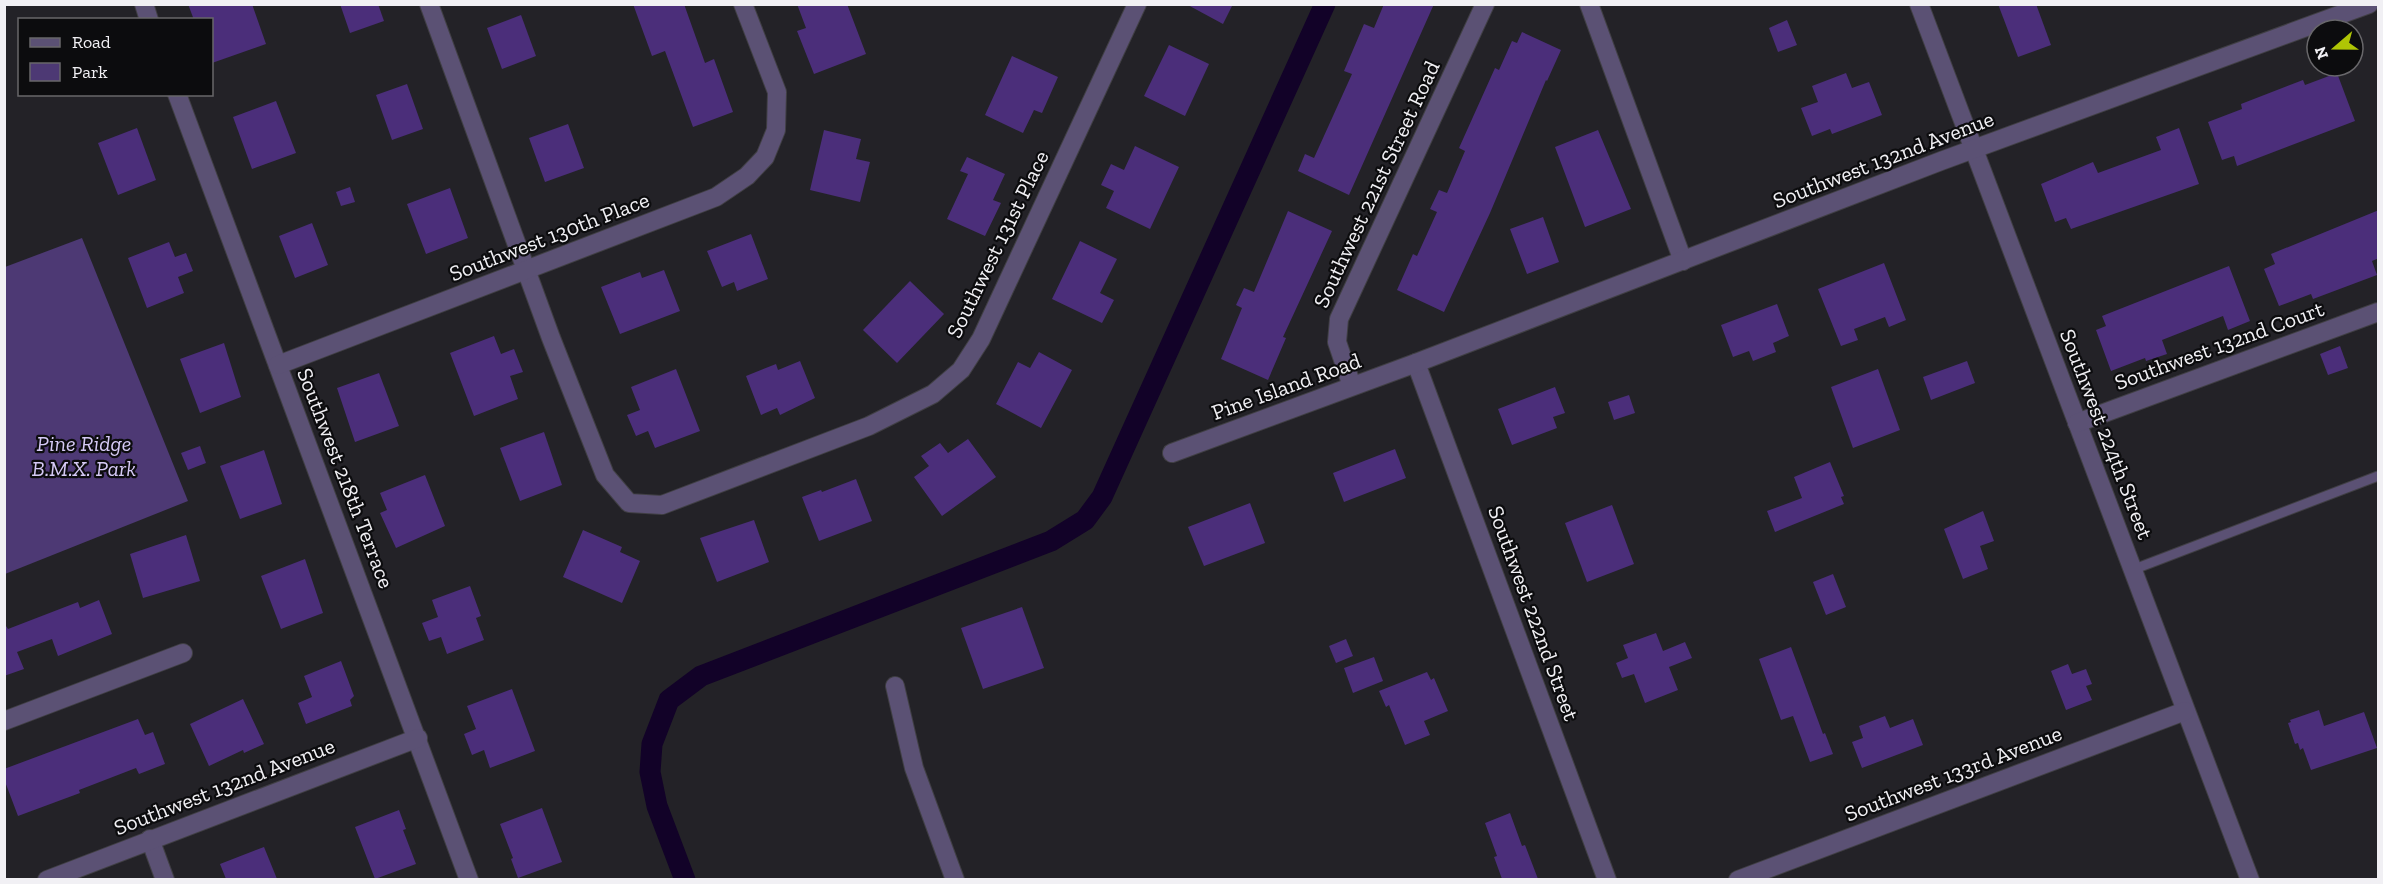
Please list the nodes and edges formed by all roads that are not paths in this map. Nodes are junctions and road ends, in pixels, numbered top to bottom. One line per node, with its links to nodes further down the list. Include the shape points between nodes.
1 (429, 4): 11 (street)
2 (744, 4): 11 (street, Southwest 130th Place, via 777,92 776,130 765,157 747,176 716,197)
3 (1137, 4): 11 (street, Southwest 131st Place, via 981,339 961,370 933,394 869,426 662,505 629,503 605,475)
4 (1485, 4): 15 (street, Southwest 221st Street Road, via 1339,319 1337,342)
5 (1589, 4): 10 (street)
6 (1919, 4): 9 (street, Southwest 224th Street)
7 (2369, 4): 9 (street, Southwest 132nd Avenue)
8 (178, 96): 14 (street, Southwest 218th Terrace)
9 (1974, 149): 10 (street, Southwest 132nd Avenue); 16 (street, Southwest 224th Street)
10 (1683, 261): 13 (street, Southwest 132nd Avenue)
11 (527, 270): 14 (street, Southwest 130th Place)
12 (2379, 312): 16 (street, Southwest 132nd Court)
13 (1416, 363): 15 (street, Pine Island Road); 30 (street, Southwest 222nd Street)
14 (278, 365): 24 (street, Southwest 218th Terrace)
15 (1353, 386): 17 (street, Pine Island Road)
16 (2077, 423): 19 (street, Southwest 224th Street)
17 (1172, 453)
18 (2379, 476): 19 (lane)
19 (2132, 570): 22 (street, Southwest 224th Street)
20 (183, 653): 23 (street)
21 (895, 686): 29 (street, via 914,768)
22 (2185, 711): 31 (street, Southwest 133rd Avenue); 32 (street, Southwest 224th Street)
23 (4, 721)
24 (418, 738): 25 (street, Southwest 132nd Avenue); 28 (street, Southwest 218th Terrace)
25 (150, 839): 26 (street, Southwest 132nd Avenue); 27 (street)
26 (47, 879)
27 (165, 879)
28 (469, 879)
29 (955, 879)
30 (1607, 879)
31 (1738, 879)
32 (2250, 879)

